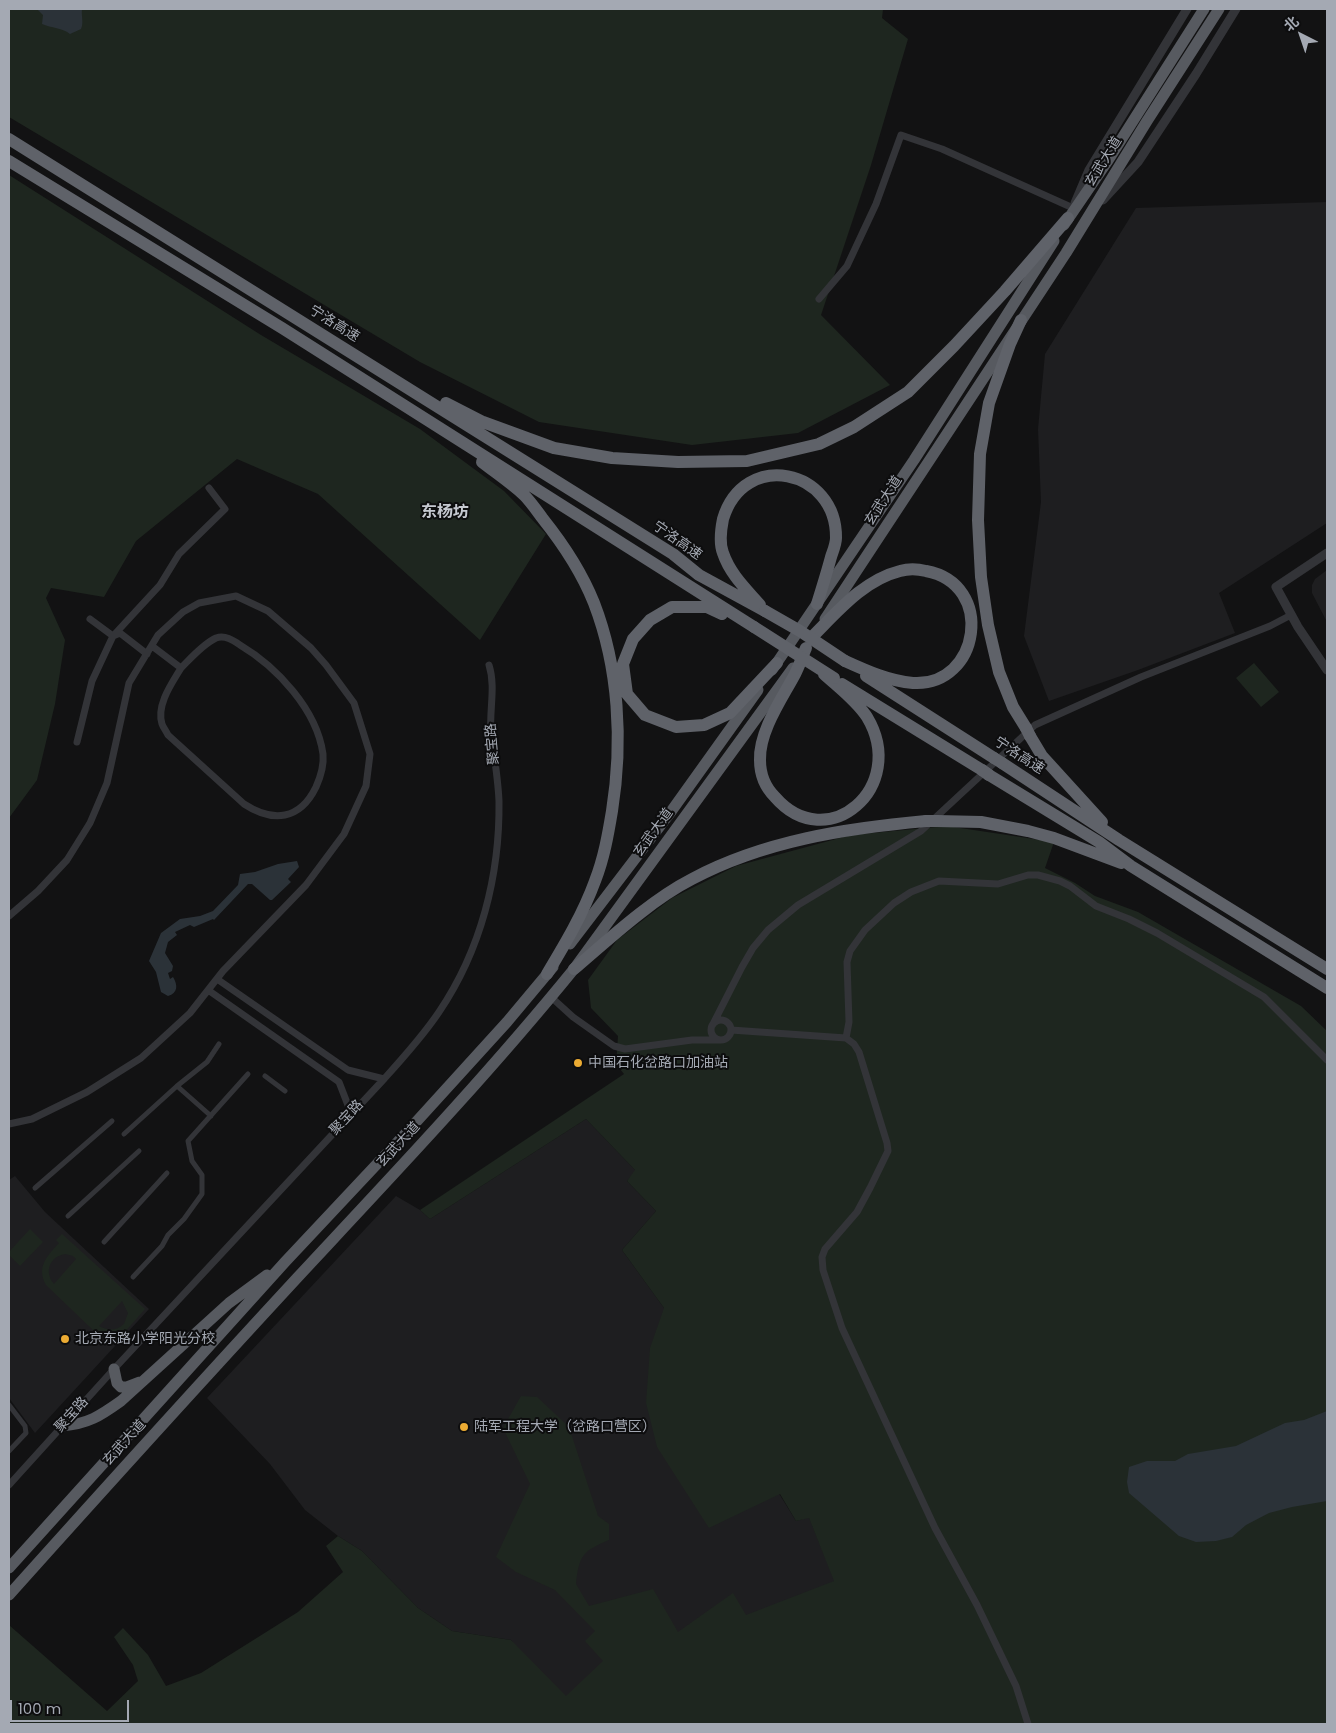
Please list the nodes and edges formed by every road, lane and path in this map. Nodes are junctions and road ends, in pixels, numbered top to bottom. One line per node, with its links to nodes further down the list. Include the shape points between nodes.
1 (1187, 9): 7 (street, via 1089,170)
2 (1204, 9): 7 (highway, 玄武大道)
3 (1219, 9): 8 (highway, 玄武大道)
4 (1236, 9): 8 (street, via 1138,162)
5 (9, 139): 11 (highway, 宁洛高速)
6 (9, 161): 12 (highway)
7 (1070, 213): 9 (street, via 942,150 900,135 876,204 847,266); 11 (highway, via 1005,291 908,392 854,427 819,444 747,461 678,462 612,458 554,448 484,422); 15 (highway, 玄武大道, via 914,460)
8 (1089, 215): 10 (highway, 玄武大道)
9 (819, 298)
10 (1021, 320): 21 (highway, 玄武大道); 32 (highway, via 989,403 980,454 978,520 988,625 999,672 1028,732 1048,763)
11 (342, 347): 16 (highway, 宁洛高速, via 673,554 699,575)
12 (414, 411): 19 (highway); 37 (highway, via 524,496 555,534 580,575 594,603 607,646 616,700 618,751 606,843 581,916)
13 (209, 488): 20 (street, via 225,509 179,554 160,585)
14 (1327, 553): 17 (street, via 1276,587)
15 (817, 604): 16 (highway, via 836,540 834,519 826,501 810,485 776,474 759,478 741,488 727,507 721,528 722,552 732,573); 26 (highway, 玄武大道)
16 (765, 611): 25 (highway, 宁洛高速, bridge)
17 (1291, 615): 29 (street); 42 (street, via 1141,677 1035,726 922,831 798,904 768,930 742,966)
18 (90, 620): 20 (street)
19 (754, 627): 26 (highway, via 707,607 672,607 650,620 633,639 623,664 628,694 645,716 676,727 704,725 730,713); 30 (highway, bridge)
20 (113, 636): 24 (street, via 120,633); 31 (street, via 92,681)
21 (813, 636): 23 (highway, 玄武大道); 25 (highway, via 864,589 901,570 939,573 962,592 971,611 971,640 957,665 936,680 914,683 896,680)
22 (152, 646): 24 (street); 28 (street); 38 (street, via 158,635 183,612 199,603 236,596 268,611 311,648 354,704 370,754 366,786 344,834 306,885)
23 (806, 648): 30 (highway, via 777,706 764,738 760,759 763,781 782,806 818,820 849,811 864,800 878,772 876,738 866,716); 36 (highway, 玄武大道)
24 (147, 654): 34 (street, via 130,683 107,783 90,824 67,860)
25 (845, 661): 32 (highway, 宁洛高速)
26 (777, 663): 37 (highway, 玄武大道, via 670,813)
27 (489, 666): 52 (street, 聚宝路, via 492,676 490,726 499,799 492,889 475,944 440,1012)
28 (181, 668): 28 (street, via 161,711 162,724 168,734 256,812 283,816 301,808 310,799 320,779 323,756 318,733 306,709 280,676 248,649 229,638 216,638)
29 (1327, 670)
30 (833, 680): 33 (highway, via 1099,842)
31 (77, 742)
32 (1119, 840): 35 (highway, 宁洛高速)
33 (1131, 866): 36 (highway, via 1054,838 981,822 932,821 831,833 770,848 691,879 658,901); 39 (highway)
34 (9, 916)
35 (1327, 968)
36 (574, 969): 41 (highway, 玄武大道)
37 (547, 974): 65 (highway, 玄武大道, via 420,1118)
38 (217, 979): 40 (street); 52 (street, via 348,1070)
39 (1327, 988)
40 (208, 990): 55 (street, via 339,1082); 58 (street, via 190,1012 141,1058 87,1092 32,1119)
41 (551, 997): 46 (street, via 614,1046 625,1049); 74 (highway, 玄武大道, via 423,1142 203,1379)
42 (722, 1006): 43 (street); 44 (street)
43 (712, 1025): 44 (street, via 721,1020); 46 (street); 47 (street, via 712,1035)
44 (730, 1027): 45 (street); 47 (street, via 727,1038)
45 (846, 1038): 49 (street, via 850,951 865,930 894,903 938,881 998,884 1038,875 1070,886 1096,906 1157,933 1264,997); 75 (street, via 854,1044 863,1062 888,1151 857,1212 825,1249 823,1270 842,1328 935,1528 1016,1686)
46 (692, 1040): 47 (street)
47 (719, 1040)
48 (219, 1044): 53 (street, via 207,1062)
49 (1327, 1060)
50 (248, 1074): 56 (street)
51 (265, 1076): 54 (street)
52 (384, 1079): 55 (street, 聚宝路)
53 (177, 1086): 56 (street); 59 (street)
54 (285, 1091)
55 (351, 1113): 67 (street, 聚宝路)
56 (211, 1116): 66 (street, via 188,1141 192,1161 202,1175 202,1194 184,1220)
57 (112, 1121): 62 (street)
58 (9, 1124)
59 (124, 1134)
60 (138, 1151): 63 (street)
61 (168, 1173): 64 (street)
62 (35, 1188)
63 (68, 1216)
64 (104, 1242)
65 (285, 1262): 68 (highway, via 229,1303); 73 (highway, 玄武大道)
66 (133, 1277)
67 (114, 1369): 68 (highway, via 121,1387); 70 (street, 聚宝路)
68 (144, 1381): 70 (highway, via 102,1415 80,1425)
69 (9, 1405): 71 (street, via 26,1433)
70 (62, 1426): 72 (street, 聚宝路)
71 (9, 1452)
72 (9, 1485)
73 (9, 1568)
74 (9, 1595)
75 (1028, 1724)

